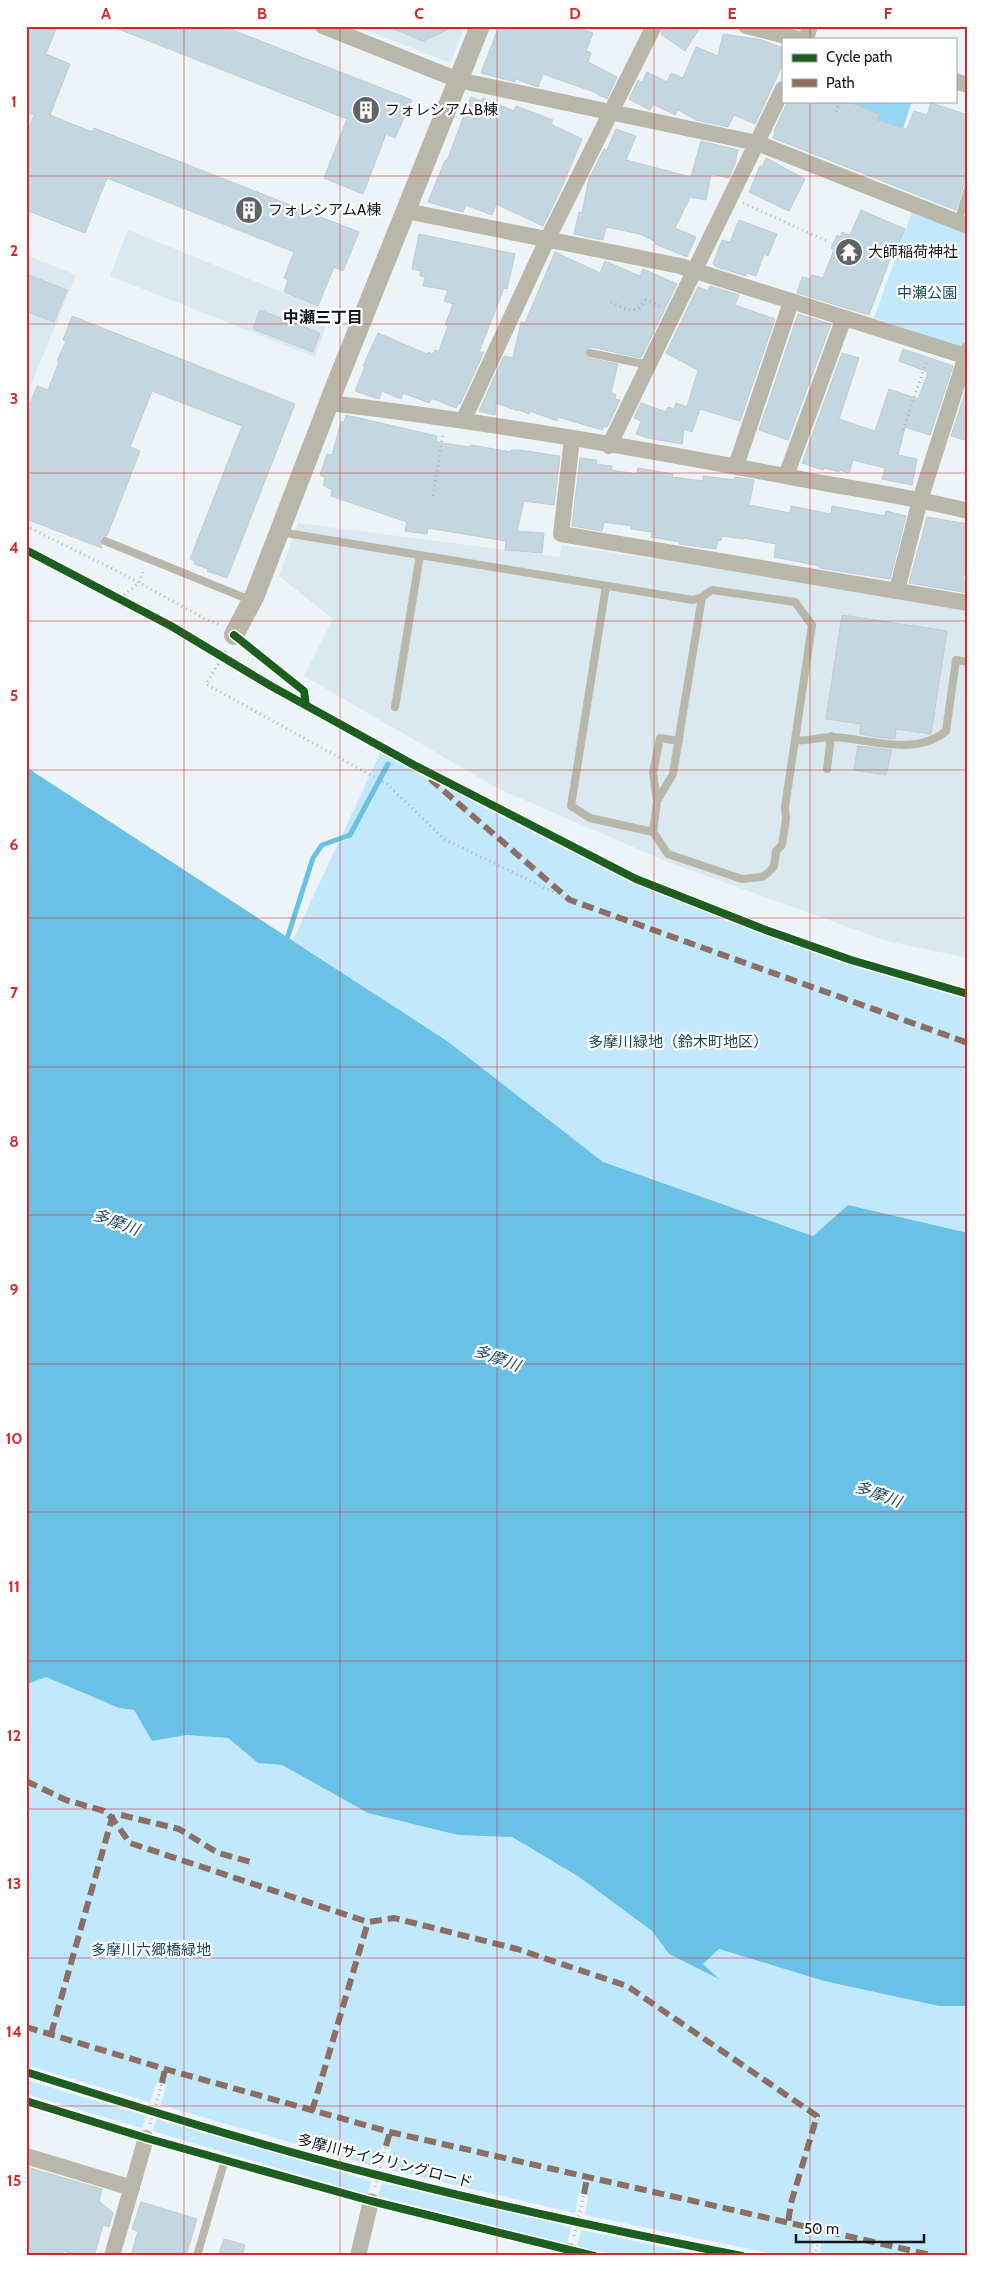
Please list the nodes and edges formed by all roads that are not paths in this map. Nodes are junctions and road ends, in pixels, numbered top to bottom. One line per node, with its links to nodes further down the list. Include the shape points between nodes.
1 (323, 26): 8 (street)
2 (480, 26): 8 (street)
3 (654, 26): 10 (street)
4 (746, 26): 6 (street)
5 (810, 26): 7 (street)
6 (794, 38)
7 (806, 38)
8 (458, 80): 10 (street); 13 (street)
9 (782, 91): 11 (street)
10 (611, 111): 11 (street); 15 (street)
11 (757, 143): 14 (street); 16 (street)
12 (968, 189): 14 (lane)
13 (406, 211): 15 (street); 22 (street)
14 (963, 224)
15 (547, 240): 16 (street); 23 (street)
16 (696, 271): 17 (street); 21 (street)
17 (791, 302): 18 (street); 26 (street)
18 (844, 318): 20 (street); 27 (street)
19 (590, 353): 21 (lane)
20 (967, 355): 28 (street)
21 (649, 365): 25 (street)
22 (329, 403): 23 (street); 30 (street)
23 (463, 421): 24 (street)
24 (572, 439): 25 (street); 34 (street, via 561,534)
25 (609, 446): 26 (street)
26 (736, 466): 27 (street)
27 (786, 476): 28 (street)
28 (920, 500): 29 (street); 34 (street)
29 (968, 511)
30 (279, 531): 32 (lane); 36 (street)
31 (105, 541): 36 (lane)
32 (420, 555): 33 (lane); 40 (lane)
33 (606, 586): 35 (lane, via 693,600); 46 (lane, via 571,806 590,818)
34 (897, 590): 37 (street)
35 (702, 597): 42 (lane, via 712,590 795,602 812,625); 43 (lane)
36 (252, 600): 38 (street)
37 (968, 603)
38 (230, 630)
39 (968, 662): 41 (lane, via 956,660 946,732 936,739 910,745)
40 (395, 707)
41 (831, 736): 42 (lane); 44 (lane)
42 (796, 740): 46 (lane, via 782,845 768,873 742,879 679,858 668,854)
43 (679, 741): 45 (lane, via 673,774); 45 (lane, via 660,738 653,773)
44 (827, 768)
45 (657, 801): 46 (lane)
46 (653, 832)
47 (26, 2101): 48 (lane)
48 (146, 2138): 50 (lane); 51 (street)
49 (26, 2156): 51 (street)
50 (225, 2159): 52 (lane); 55 (lane)
51 (132, 2188): 54 (street)
52 (371, 2201): 53 (lane); 56 (street)
53 (568, 2253): 57 (lane)
54 (112, 2256)
55 (197, 2256)
56 (358, 2256)
57 (594, 2256)

